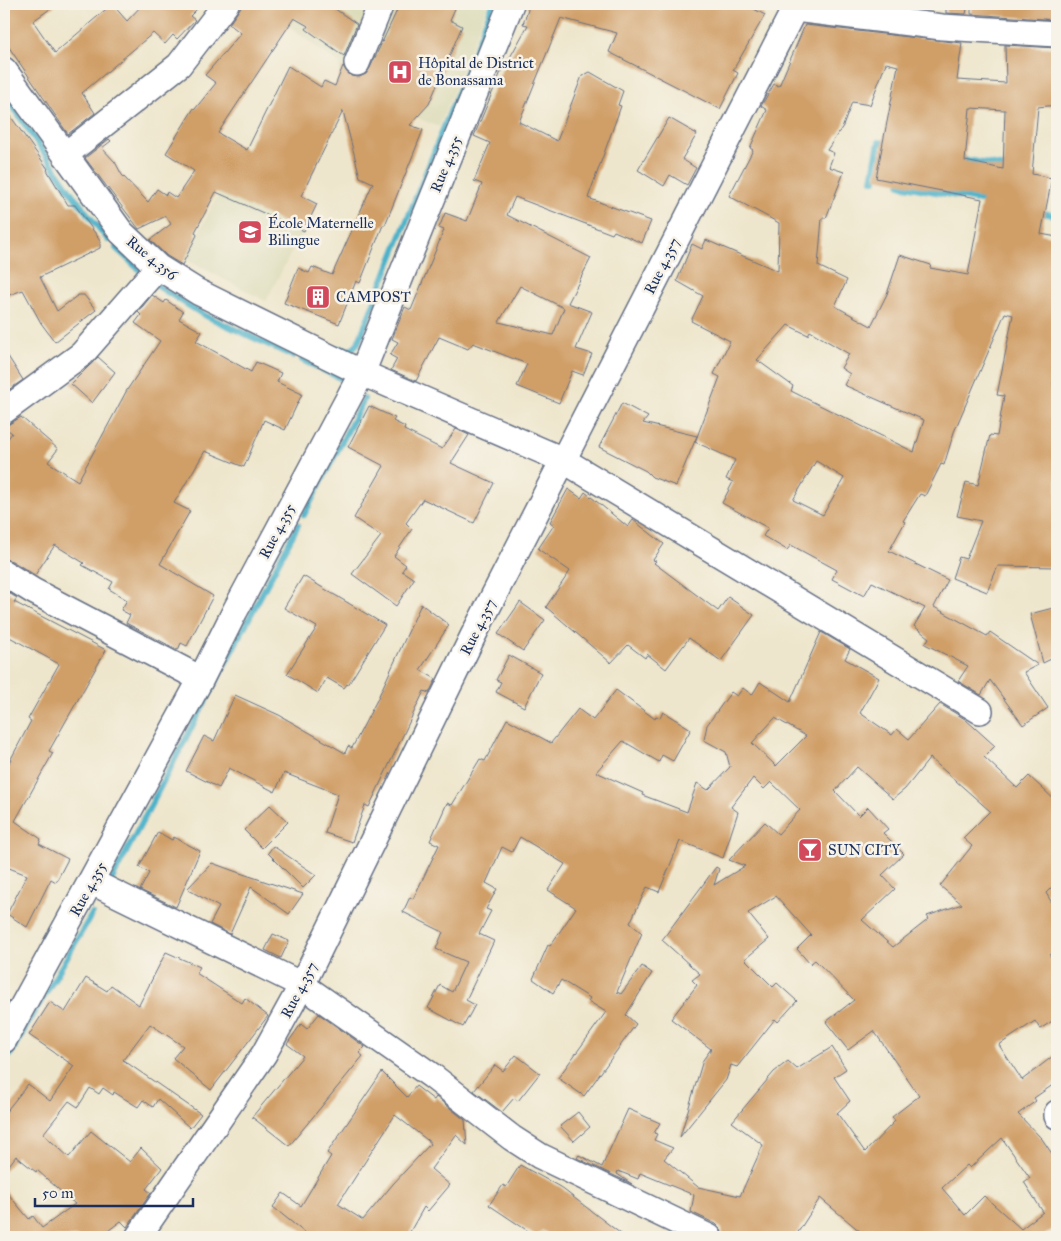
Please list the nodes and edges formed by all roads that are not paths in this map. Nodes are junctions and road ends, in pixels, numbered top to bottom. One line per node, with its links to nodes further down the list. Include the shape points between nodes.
1 (226, 4): 8 (street, via 179,65)
2 (381, 4): 6 (street)
3 (510, 4): 10 (street, Rue 4.355)
4 (796, 7): 5 (street, via 942,27); 12 (street, Rue 4.357)
5 (1057, 34)
6 (357, 63)
7 (4, 70): 8 (street, Rue 4.356)
8 (65, 155): 9 (street, Rue 4.356, via 121,232)
9 (158, 267): 10 (street, Rue 4.356, via 198,292); 11 (street, via 82,354)
10 (362, 373): 12 (street, Rue 4.356); 14 (street, Rue 4.355)
11 (4, 411)
12 (563, 460): 15 (street, Rue 4.356); 17 (street, Rue 4.357, via 472,636)
13 (4, 572): 14 (street)
14 (201, 679): 16 (street, Rue 4.355)
15 (980, 711)
16 (92, 882): 17 (street); 18 (street, Rue 4.355)
17 (302, 985): 19 (street, Rue 4.357, via 264,1054); 20 (street, via 540,1156)
18 (4, 1040)
19 (138, 1237)
20 (709, 1237)

